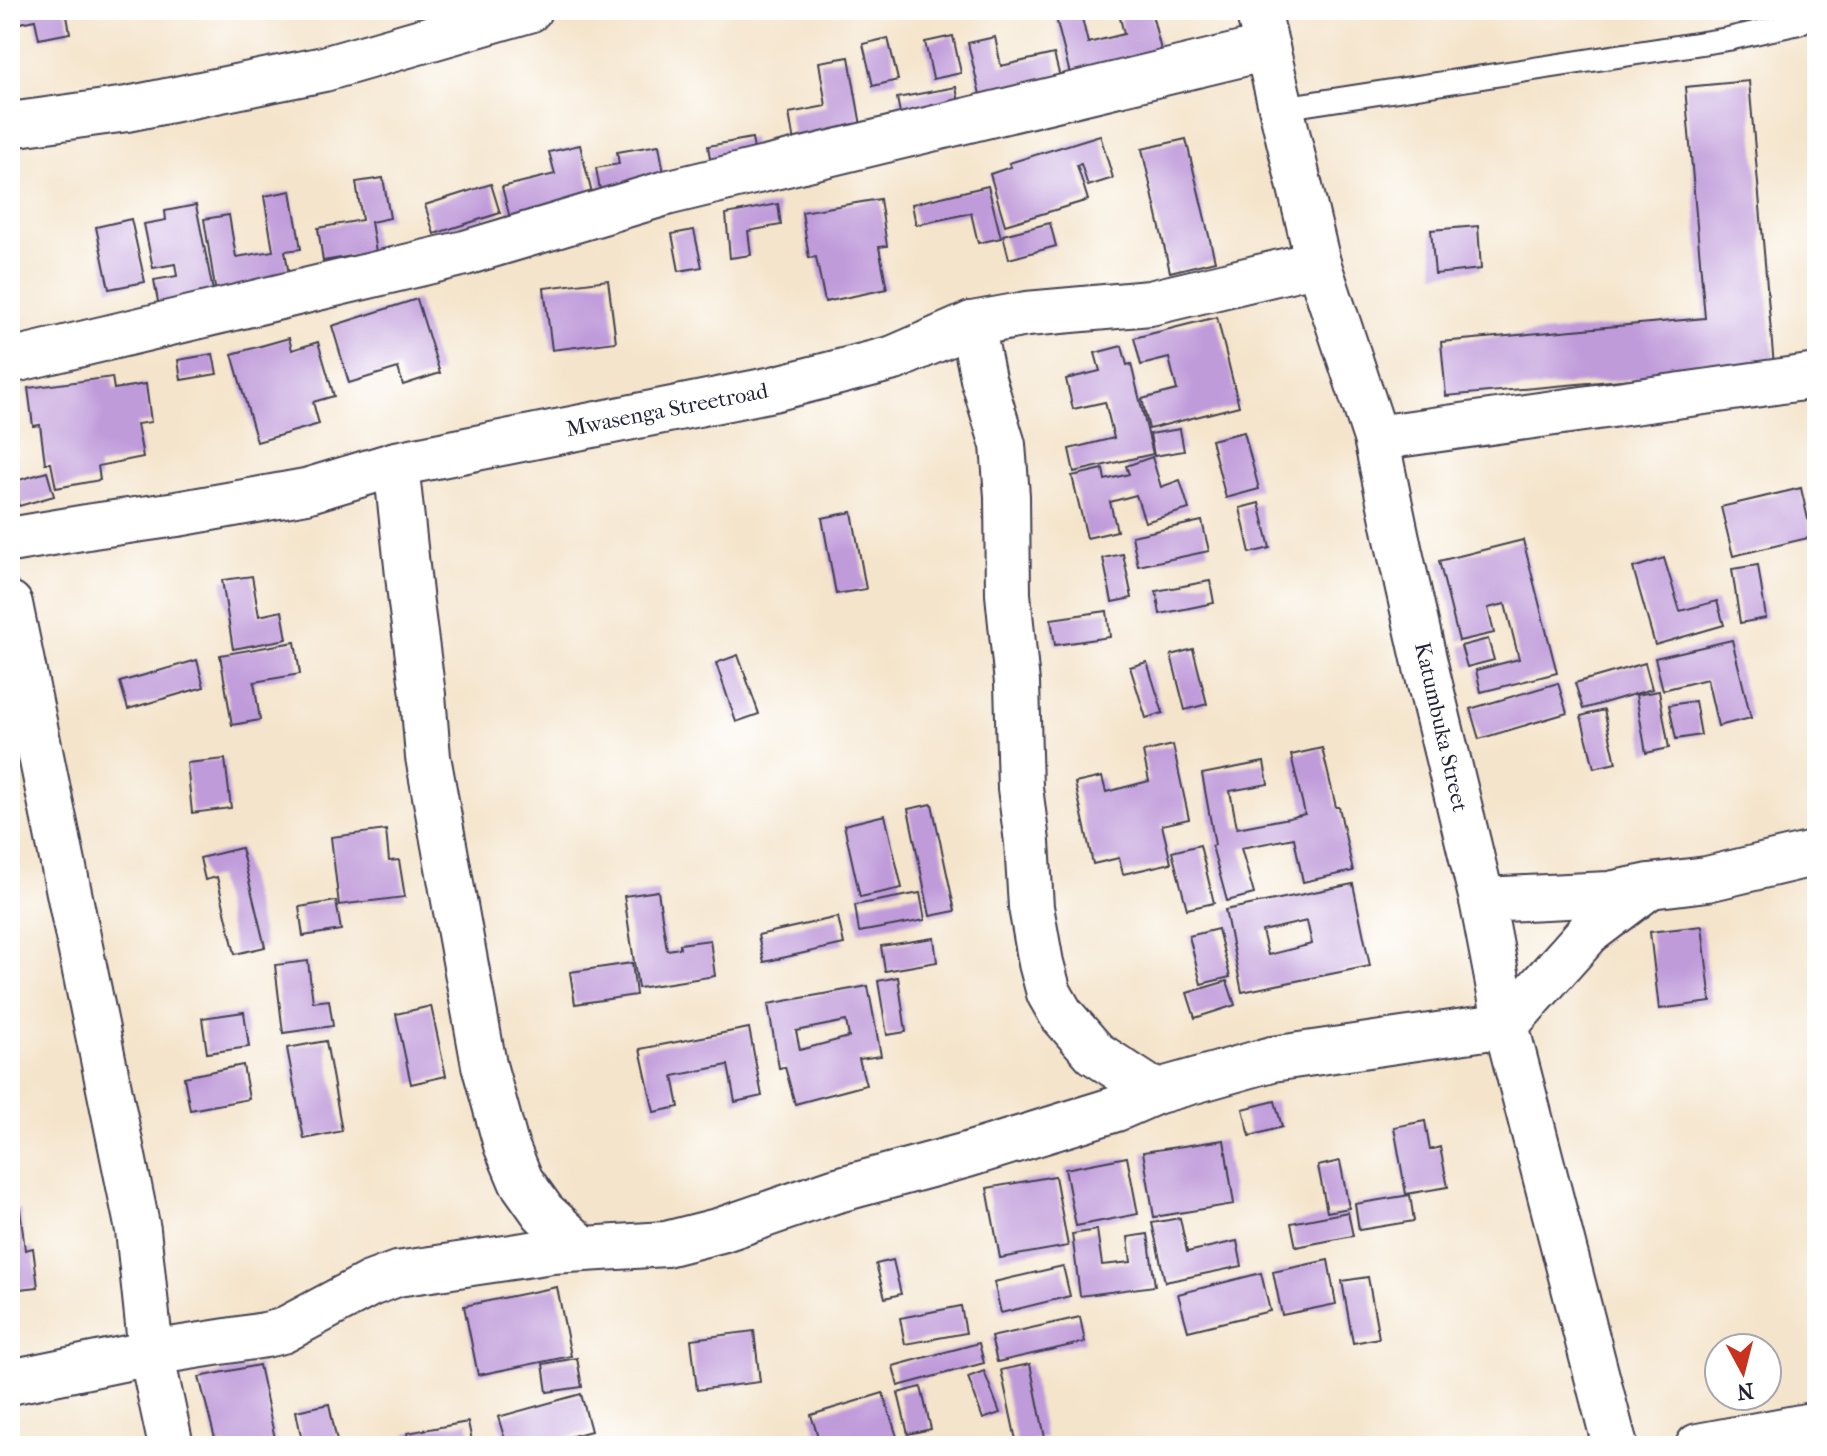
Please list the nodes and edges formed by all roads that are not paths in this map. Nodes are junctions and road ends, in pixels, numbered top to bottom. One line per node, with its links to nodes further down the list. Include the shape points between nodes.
1 (529, 10): 5 (street, via 324,69 127,109)
2 (1817, 13): 4 (lane, via 1799,23 1728,39)
3 (1262, 29): 4 (street, Katumbuka Street); 8 (street, via 465,253)
4 (1281, 108): 6 (street, Katumbuka Street)
5 (10, 125)
6 (1318, 263): 7 (street, Mwasenga Streetroad, via 1150,303); 10 (street, Katumbuka Street)
7 (972, 324): 11 (street, Mwasenga Streetroad, via 894,358 773,389); 18 (street, via 1003,445 1020,788 1041,963 1061,1014 1095,1053)
8 (10, 361)
9 (1817, 376): 10 (street)
10 (1376, 438): 16 (street, Katumbuka Street)
11 (396, 464): 12 (street, Mwasenga Streetroad, via 306,491); 19 (street, via 428,757 484,1065 521,1181 543,1212)
12 (10, 540)
13 (10, 604): 20 (street, via 138,1230)
14 (1817, 853): 15 (street, via 1707,879)
15 (1650, 886): 16 (street, via 1609,894); 17 (street, via 1589,932)
16 (1482, 900): 17 (street, Katumbuka Street)
17 (1506, 1025): 18 (street, via 1272,1059); 24 (street, Katumbuka Street)
18 (1155, 1092): 19 (street, via 1116,1109 834,1191 721,1230 666,1244)
19 (582, 1248): 20 (street, via 397,1274 282,1331)
20 (151, 1353): 21 (street); 23 (street)
21 (10, 1382)
22 (1817, 1424): 25 (street)
23 (171, 1446)
24 (1615, 1446)
25 (1698, 1446)

